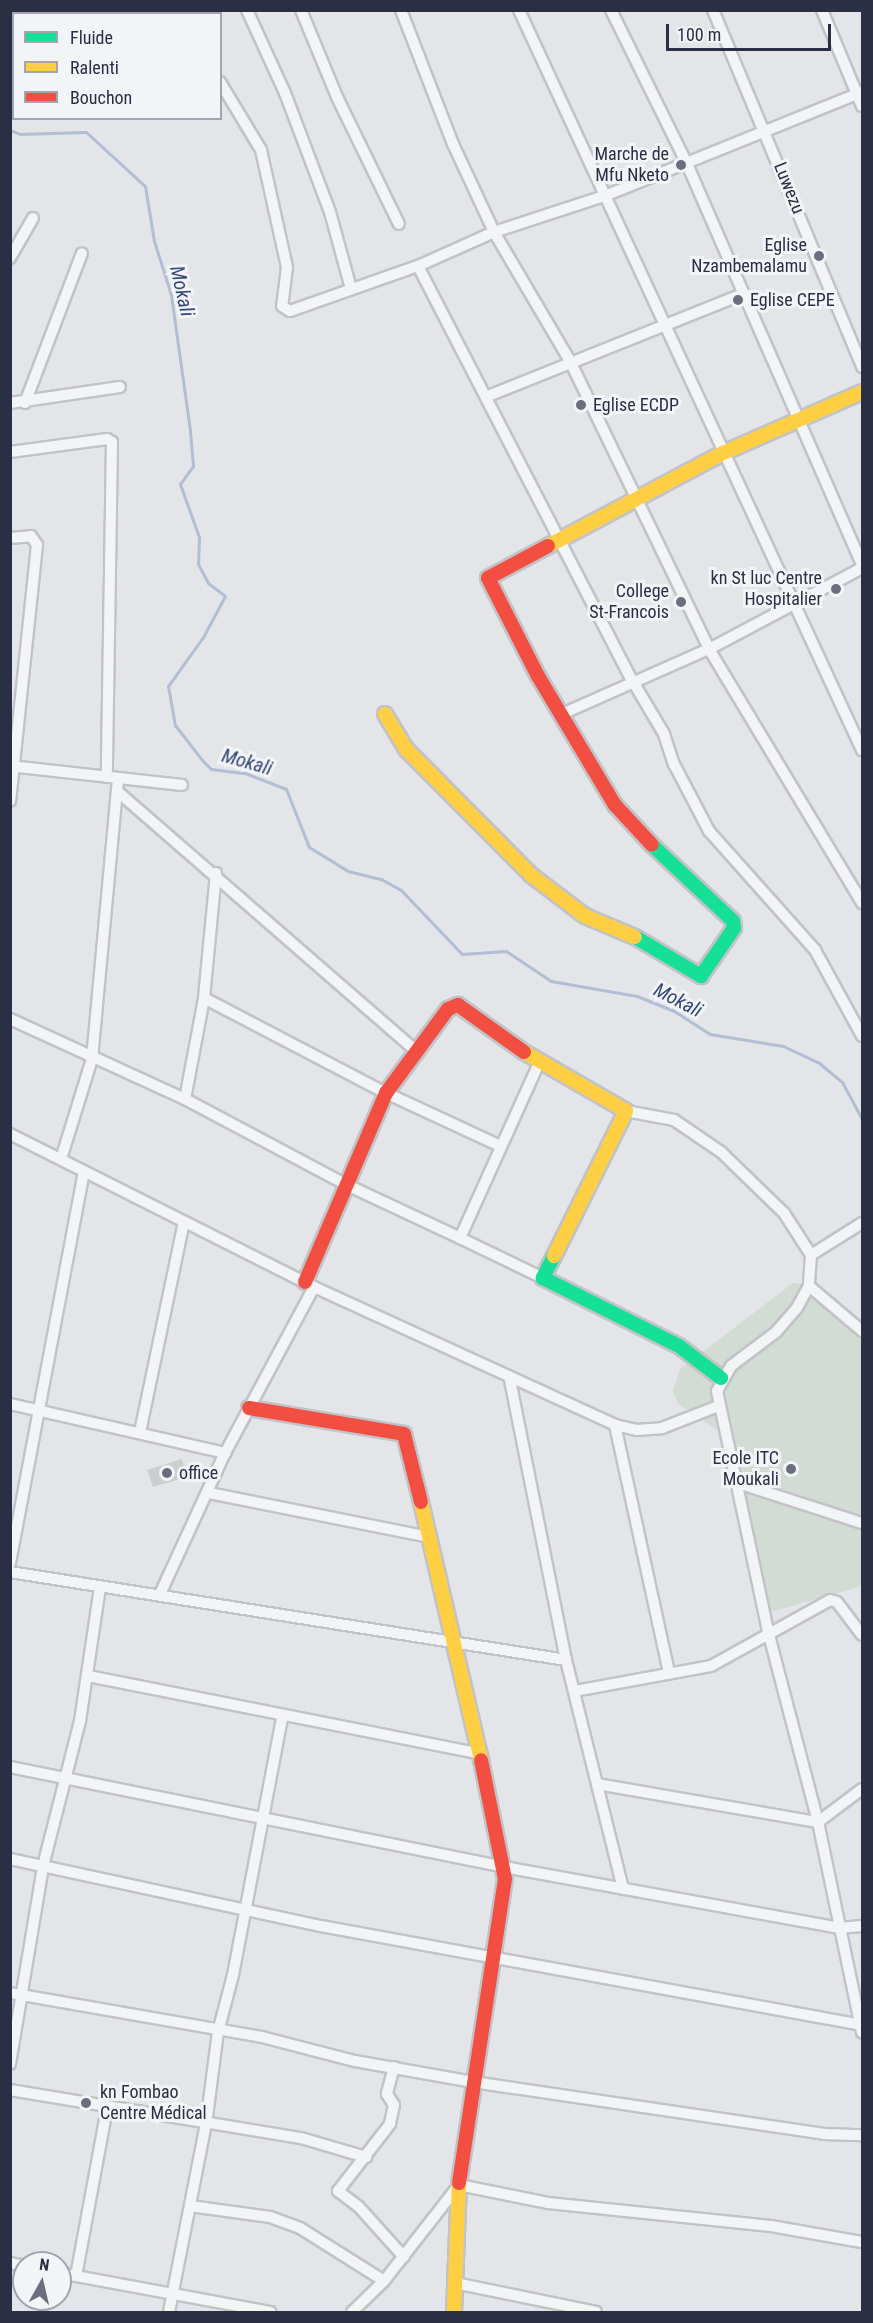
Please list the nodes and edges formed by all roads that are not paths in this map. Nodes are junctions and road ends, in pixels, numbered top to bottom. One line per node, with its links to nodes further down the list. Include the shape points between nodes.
1 (196, 10): 9 (street)
2 (247, 10): 22 (street, via 330,212)
3 (301, 10): 17 (street, via 337,97)
4 (401, 10): 18 (street, via 453,144)
5 (519, 10): 15 (street)
6 (611, 10): 14 (street)
7 (713, 10): 13 (street, Luwezu)
8 (822, 10): 11 (street)
9 (186, 12)
10 (222, 85): 22 (street, via 261,150 287,267 285,310)
11 (860, 93): 12 (street); 13 (street)
12 (862, 106)
13 (767, 133): 14 (street); 26 (street, Luwezu)
14 (687, 164): 15 (street); 23 (street)
15 (607, 195): 18 (street); 24 (street)
16 (33, 218): 20 (street)
17 (399, 224)
18 (494, 232): 21 (street); 25 (street)
19 (82, 253): 30 (street)
20 (10, 258)
21 (418, 266): 22 (street); 29 (street)
22 (351, 289)
23 (743, 294): 24 (street); 32 (street)
24 (666, 323): 25 (street); 34 (street)
25 (570, 361): 29 (street); 35 (street)
26 (862, 367)
27 (120, 387): 30 (street)
28 (862, 392): 32 (street)
29 (488, 396): 36 (street)
30 (25, 402): 31 (street)
31 (10, 403)
32 (797, 420): 34 (street); 38 (street)
33 (10, 452): 46 (street, via 107,439 112,442)
34 (723, 453): 35 (street); 39 (street)
35 (637, 498): 36 (street); 40 (street)
36 (560, 536): 41 (street); 43 (street, via 488,578)
37 (10, 538): 45 (street, via 31,536 37,545)
38 (862, 566): 39 (street)
39 (792, 605): 40 (street); 44 (street)
40 (710, 649): 41 (street); 51 (street)
41 (632, 680): 43 (street); 54 (street, via 664,734 674,764 709,831 815,950)
42 (385, 714): 43 (street, via 413,757 531,875 585,916 645,941 701,976 734,928 733,921 684,880 629,824)
43 (562, 714)
44 (862, 750)
45 (12, 766): 46 (street); 49 (street)
46 (112, 778): 47 (street); 48 (street)
47 (182, 785)
48 (117, 791): 50 (street); 56 (street)
49 (10, 801)
50 (216, 873): 52 (street); 55 (street)
51 (862, 903)
52 (204, 998): 58 (street); 59 (street)
53 (10, 1019): 56 (street)
54 (862, 1036)
55 (415, 1050): 57 (street, via 448,1010 458,1005); 58 (street)
56 (92, 1059): 59 (street); 63 (street)
57 (539, 1063): 60 (street); 62 (street)
58 (386, 1093): 62 (street); 65 (street)
59 (185, 1099): 65 (street)
60 (626, 1111): 69 (street, via 674,1120 721,1152 784,1213); 70 (street)
61 (10, 1134): 63 (street)
62 (500, 1146): 68 (street)
63 (61, 1160): 64 (street)
64 (84, 1173): 66 (street); 79 (street)
65 (347, 1185): 68 (street); 71 (street)
66 (183, 1222): 71 (street); 81 (street)
67 (862, 1222): 69 (street)
68 (460, 1238): 70 (street)
69 (811, 1255): 72 (street)
70 (543, 1278): 74 (street, via 679,1346)
71 (310, 1284): 75 (street); 78 (street)
72 (809, 1286): 73 (street); 74 (street, via 776,1332)
73 (862, 1331)
74 (721, 1378): 77 (street)
75 (510, 1380): 80 (street); 94 (street)
76 (10, 1404): 79 (street)
77 (718, 1406): 80 (street, via 662,1428 636,1430); 83 (street)
78 (249, 1408): 82 (street); 86 (street, via 404,1434)
79 (38, 1409): 81 (street); 87 (street)
80 (615, 1425): 95 (street)
81 (140, 1432): 82 (street)
82 (225, 1453): 84 (street)
83 (735, 1482): 85 (street); 91 (street)
84 (209, 1493): 86 (street); 90 (street)
85 (862, 1523)
86 (429, 1537): 93 (street)
87 (10, 1563)
88 (10, 1572): 89 (street)
89 (100, 1587): 90 (street); 96 (street)
90 (160, 1594): 93 (street)
91 (769, 1635): 92 (street, via 830,1600 837,1602); 95 (street, via 711,1666); 105 (street)
92 (862, 1635)
93 (457, 1646): 94 (street); 99 (street)
94 (566, 1660): 97 (street)
95 (669, 1673): 97 (street)
96 (88, 1676): 98 (street); 101 (street)
97 (575, 1691): 102 (street)
98 (282, 1717): 99 (street); 104 (street)
99 (477, 1754): 108 (street)
100 (10, 1767): 101 (street)
101 (67, 1779): 104 (street); 107 (street)
102 (597, 1784): 105 (street); 109 (street)
103 (862, 1789): 105 (street)
104 (264, 1821): 108 (street); 110 (street)
105 (818, 1822): 112 (street)
106 (10, 1859): 107 (street)
107 (43, 1866): 110 (street); 114 (street)
108 (504, 1867): 109 (street); 113 (street)
109 (623, 1889): 112 (street)
110 (245, 1910): 113 (street); 116 (street)
111 (862, 1926): 112 (street)
112 (840, 1928): 115 (street)
113 (490, 1956): 115 (street); 119 (street)
114 (16, 1994): 116 (street); 117 (street)
115 (862, 2028)
116 (218, 2032): 118 (street); 122 (street)
117 (10, 2064)
118 (394, 2067): 119 (street); 124 (street, via 387,2094 394,2114)
119 (473, 2082): 123 (street, via 824,2134); 125 (street)
120 (10, 2090): 121 (street)
121 (107, 2108): 122 (street); 130 (street)
122 (206, 2124): 124 (street, via 301,2138); 126 (street)
123 (862, 2135)
124 (366, 2157): 128 (street, via 338,2191)
125 (459, 2185): 127 (street, via 548,2203 771,2226); 128 (street); 132 (street)
126 (190, 2206): 131 (street, via 270,2217 300,2228); 133 (street)
127 (862, 2242)
128 (404, 2257): 131 (street)
129 (72, 2275): 130 (street)
130 (76, 2276): 133 (street)
131 (384, 2281): 136 (street)
132 (455, 2283): 137 (street); 138 (street)
133 (171, 2296): 134 (street); 135 (street)
134 (169, 2313)
135 (270, 2313)
136 (352, 2313)
137 (454, 2313)
138 (596, 2313)

